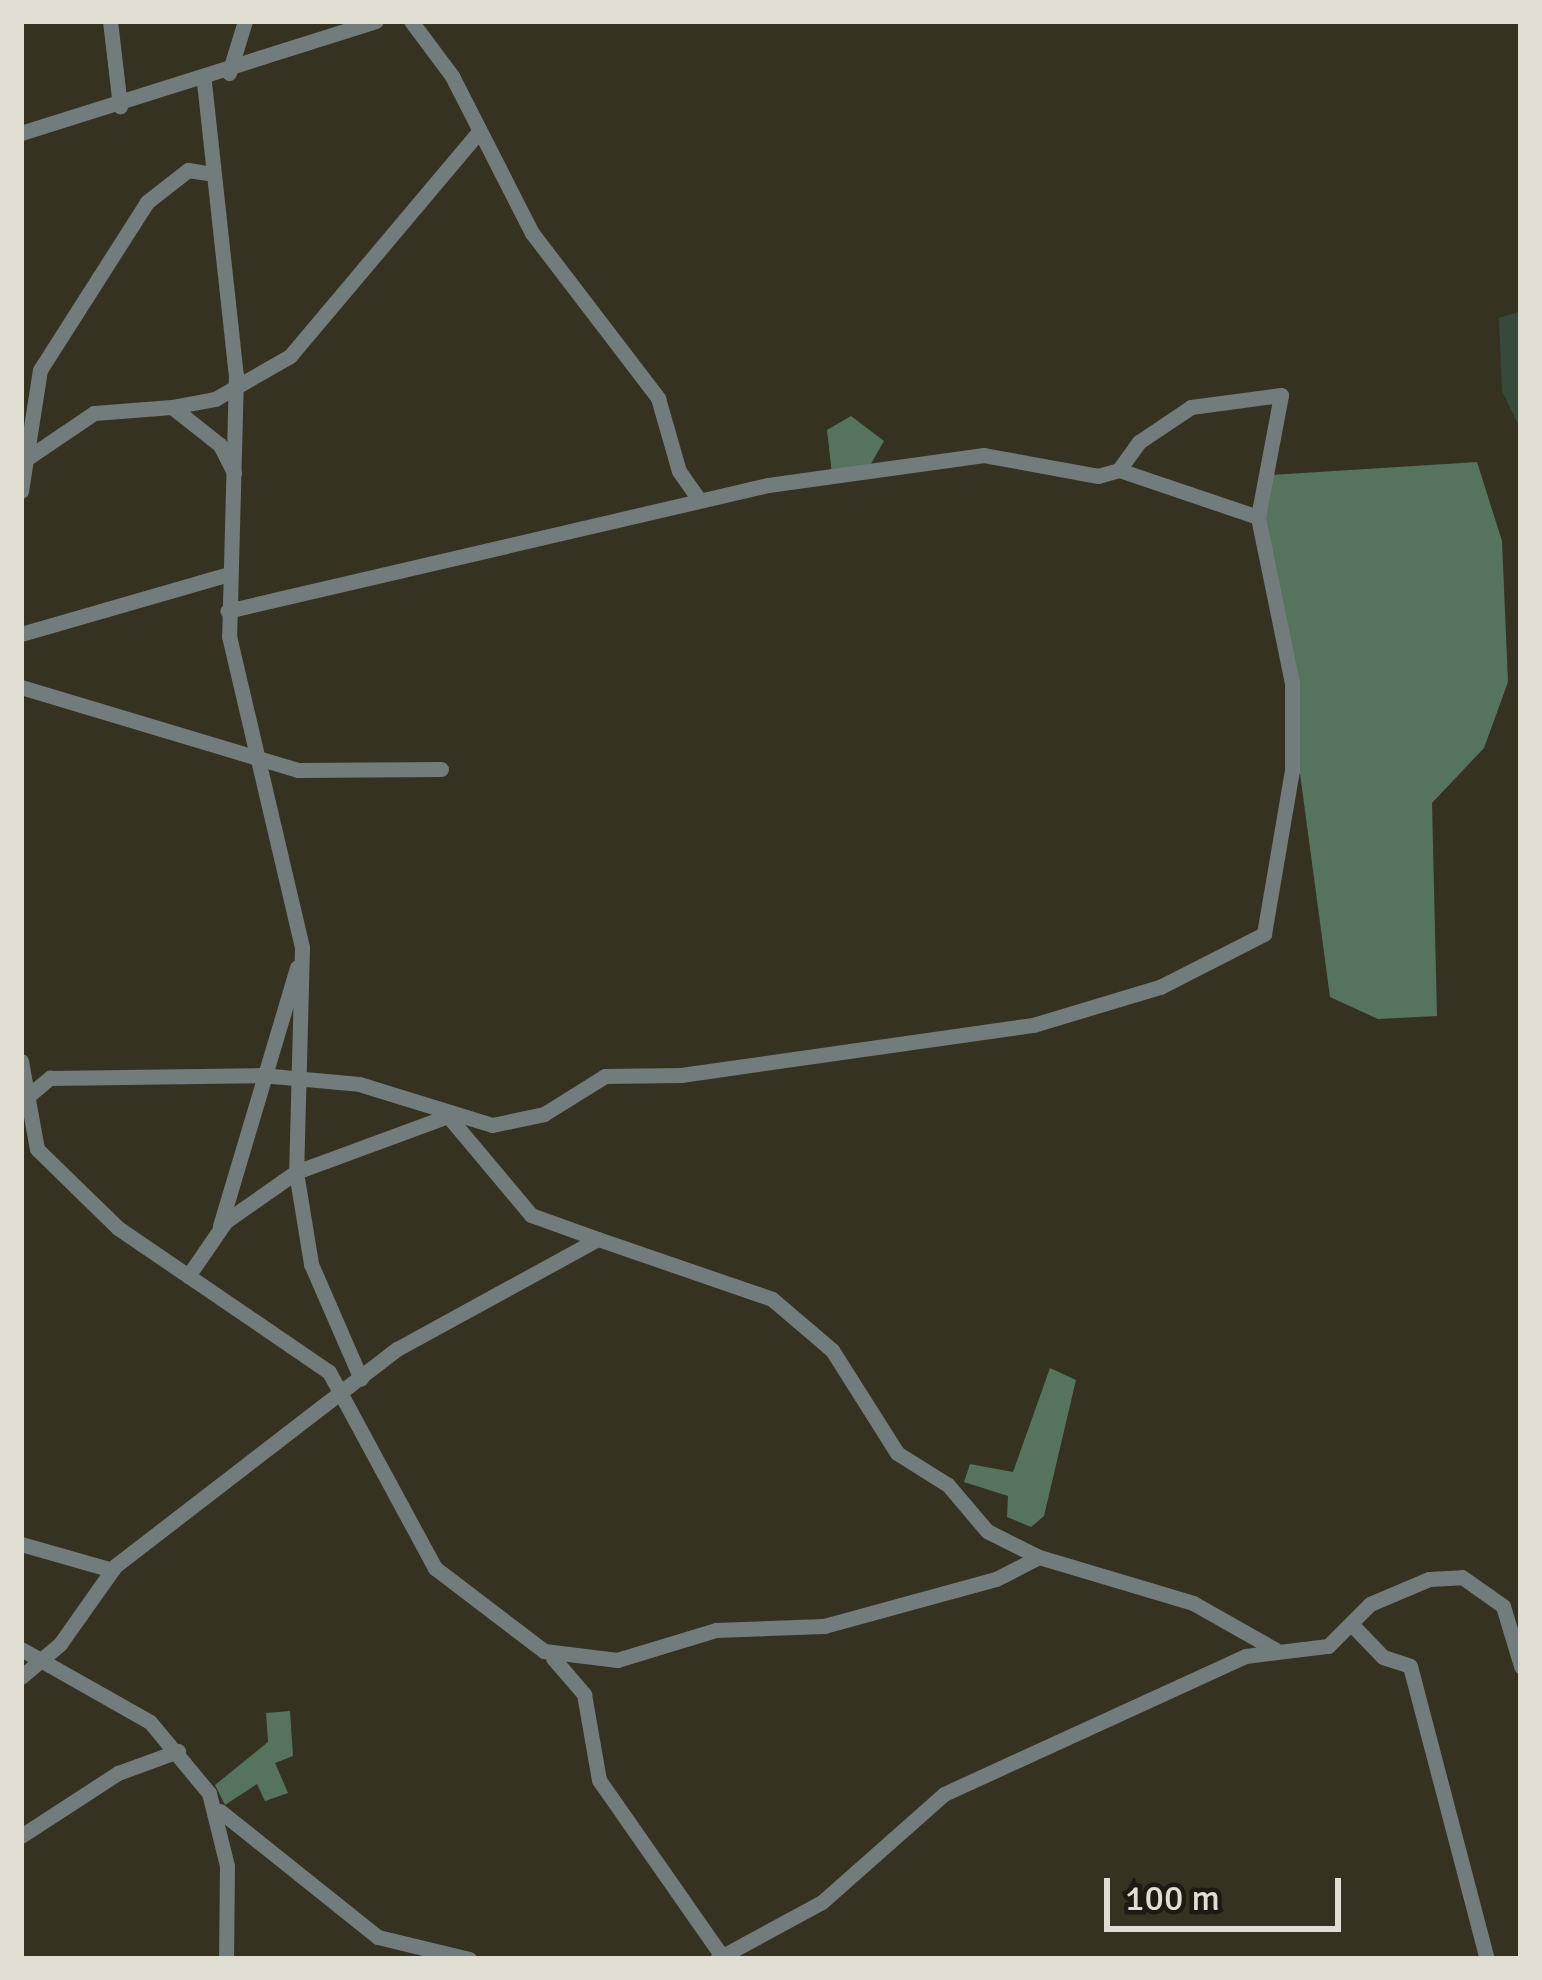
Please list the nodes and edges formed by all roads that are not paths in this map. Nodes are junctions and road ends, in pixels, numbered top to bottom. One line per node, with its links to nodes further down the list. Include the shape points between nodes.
1 (110, 21): 7 (street)
2 (245, 21): 5 (street)
3 (376, 21): 5 (street)
4 (411, 21): 9 (street, via 452,76)
5 (229, 73): 6 (street)
6 (204, 82): 7 (street); 10 (street)
7 (121, 106): 8 (street)
8 (21, 133)
9 (476, 135): 11 (street, via 317,328); 17 (street, via 532,233 658,398 679,471)
10 (208, 173): 11 (street); 13 (street, via 188,170 147,202 80,304 40,370)
11 (235, 390): 12 (street); 15 (street)
12 (172, 406): 13 (street, via 94,413); 15 (street, via 220,446)
13 (26, 459): 16 (street)
14 (1119, 470): 17 (street, via 1086,476 984,455); 18 (street); 18 (street, via 1139,442 1191,406 1281,395)
15 (235, 475): 19 (street)
16 (21, 491)
17 (698, 498): 20 (street)
18 (1258, 517): 30 (street, via 1292,683 1285,852 1264,934 1160,987 988,1036 605,1076 524,1120 479,1125)
19 (225, 574): 20 (street); 21 (street)
20 (227, 611): 23 (street)
21 (21, 634)
22 (21, 687): 23 (street)
23 (251, 757): 24 (street, via 318,772); 25 (street)
24 (441, 769)
25 (302, 948): 27 (street); 28 (street)
26 (21, 1060): 29 (street)
27 (267, 1076): 28 (street); 29 (street, via 50,1078); 32 (street)
28 (299, 1078): 30 (street, via 359,1084); 31 (street)
29 (26, 1098): 34 (street, via 37,1149 118,1228)
30 (448, 1116): 31 (street); 33 (street, via 531,1215)
31 (296, 1172): 32 (street); 35 (street, via 311,1264)
32 (219, 1229): 34 (street)
33 (598, 1238): 35 (street, via 443,1320); 38 (street, via 772,1299 832,1350 897,1453 948,1485 987,1531)
34 (188, 1276): 36 (street)
35 (361, 1379): 36 (street)
36 (344, 1391): 39 (street); 43 (street, via 435,1568)
37 (21, 1544): 39 (street)
38 (1039, 1556): 42 (street, via 1193,1603); 43 (street, via 996,1579 824,1625 716,1630 616,1660)
39 (112, 1570): 44 (street)
40 (1355, 1628): 42 (street, via 1328,1646); 45 (street, via 1374,1601 1462,1577 1503,1606); 53 (street, via 1383,1658 1410,1666)
41 (21, 1649): 44 (street)
42 (1276, 1650): 50 (street, via 1143,1699 944,1794 822,1902)
43 (544, 1651): 50 (street, via 584,1694 599,1780)
44 (40, 1658): 46 (street); 47 (street, via 150,1723)
45 (1521, 1666)
46 (21, 1677)
47 (178, 1751): 48 (street); 49 (street, via 118,1773)
48 (214, 1804): 51 (street, via 227,1866); 52 (street, via 378,1937)
49 (21, 1836)
50 (720, 1957)
51 (226, 1959)
52 (469, 1959)
53 (1486, 1959)

